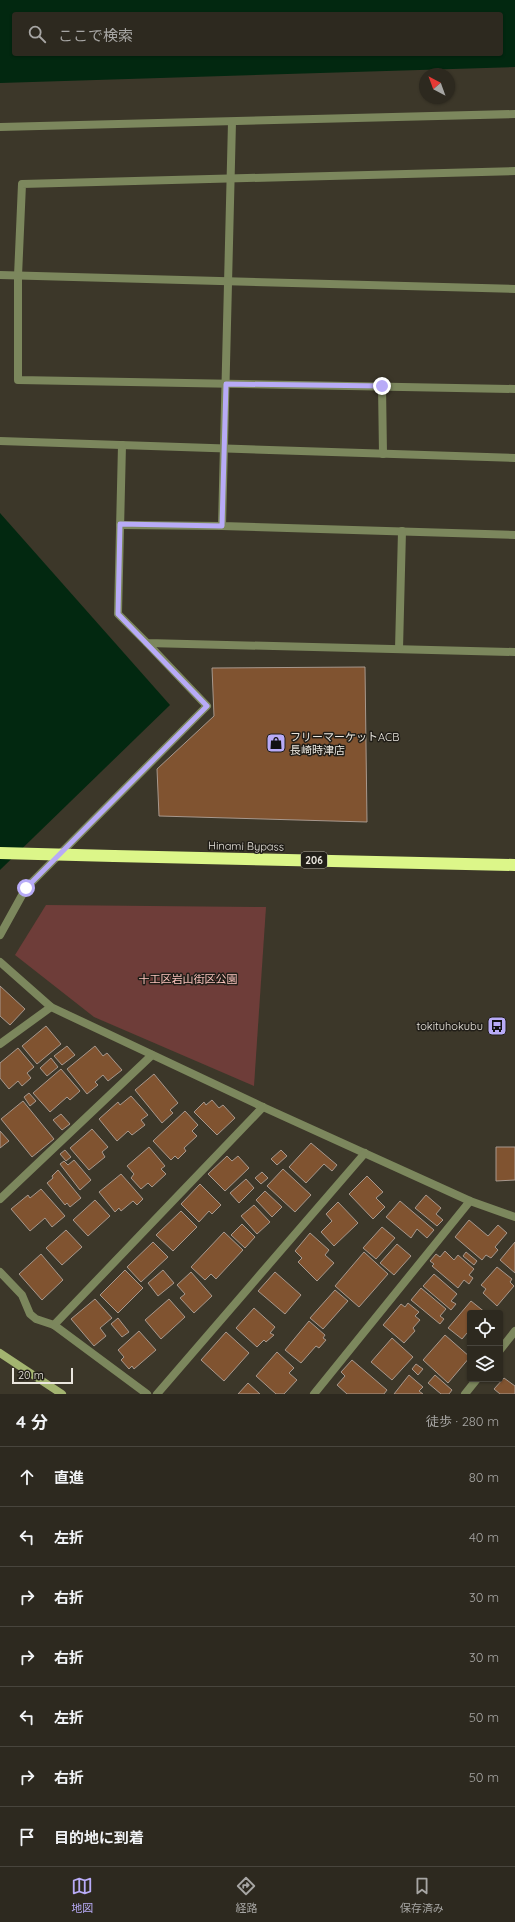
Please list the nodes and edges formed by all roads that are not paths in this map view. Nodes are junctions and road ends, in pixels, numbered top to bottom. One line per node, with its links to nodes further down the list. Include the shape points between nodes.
1 (515, 114): 2 (street)
2 (232, 122): 3 (street); 5 (street)
3 (0, 127)
4 (515, 172): 5 (street)
5 (231, 179): 7 (street, via 22,184); 8 (street)
6 (0, 275): 7 (street)
7 (18, 276): 8 (street); 10 (street, via 18,380)
8 (228, 281): 9 (street); 10 (street)
9 (515, 289)
10 (226, 384): 11 (street); 15 (street)
11 (382, 386): 12 (street); 16 (street)
12 (515, 389)
13 (0, 441): 14 (street)
14 (122, 445): 15 (street); 18 (street)
15 (224, 448): 16 (street); 19 (street)
16 (384, 454): 17 (street)
17 (515, 458)
18 (120, 524): 19 (street); 22 (street, via 118,614)
19 (222, 526): 20 (street)
20 (402, 532): 21 (street); 23 (street)
21 (515, 535)
22 (147, 643): 23 (street); 27 (street, via 207,706 26,888)
23 (399, 649): 24 (street)
24 (515, 652)
25 (0, 853): 26 (highway, Hinami Bypass / 206, bridge)
26 (515, 865)
27 (0, 935)
28 (0, 962): 29 (street)
29 (51, 1007): 30 (street); 31 (street)
30 (0, 1044)
31 (152, 1055): 32 (street); 34 (street)
32 (263, 1107): 33 (street); 38 (street)
33 (365, 1153): 35 (street); 45 (street)
34 (0, 1199)
35 (470, 1201): 36 (street); 46 (street)
36 (515, 1217)
37 (0, 1272): 38 (street, via 22,1295 30,1314)
38 (54, 1326): 44 (street)
39 (515, 1331): 40 (street)
40 (503, 1346)
41 (0, 1353): 43 (main road)
42 (475, 1382): 47 (street)
43 (62, 1394)
44 (146, 1394)
45 (157, 1394)
46 (314, 1394)
47 (465, 1394)

